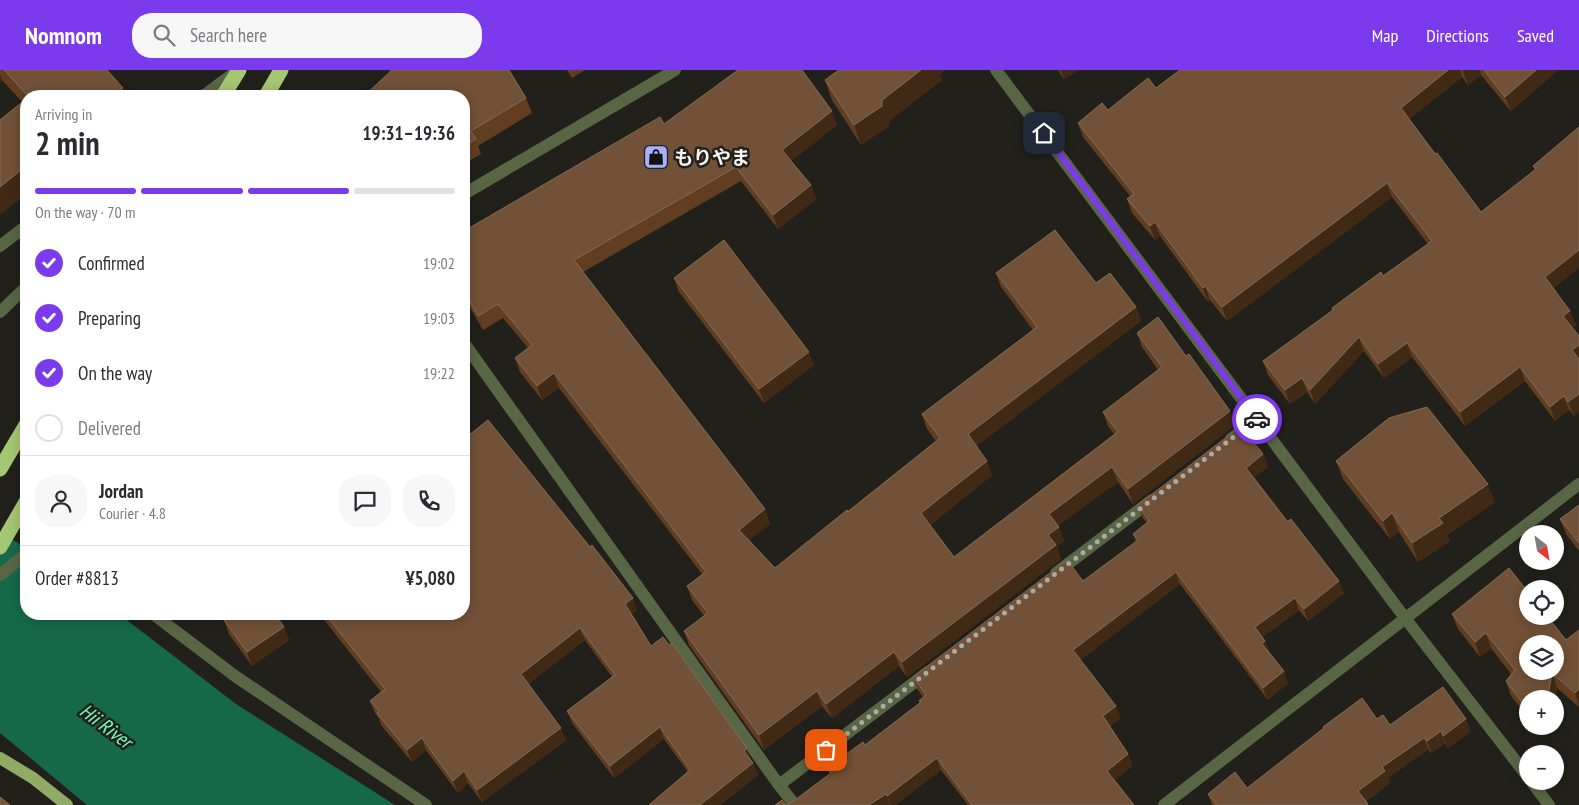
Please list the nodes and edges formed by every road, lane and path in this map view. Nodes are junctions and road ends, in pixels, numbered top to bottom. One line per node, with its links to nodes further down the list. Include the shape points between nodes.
1 (239, 70): 5 (street); 6 (highway)
2 (281, 70): 7 (highway)
3 (675, 70): 8 (street)
4 (996, 70): 14 (street)
5 (211, 90)
6 (227, 90)
7 (269, 90)
8 (470, 190)
9 (20, 231): 10 (street)
10 (0, 246)
11 (20, 293): 12 (street)
12 (0, 312)
13 (470, 351): 30 (street)
14 (1257, 419): 16 (street); 25 (street)
15 (20, 435): 17 (highway)
16 (1218, 449)
17 (0, 469)
18 (1579, 484): 25 (street)
19 (1163, 491): 24 (street)
20 (20, 512): 21 (highway)
21 (0, 547)
22 (20, 559): 23 (street)
23 (0, 574)
24 (1045, 581)
25 (1405, 618): 29 (street); 32 (street)
26 (160, 620): 34 (street, via 235,676)
27 (936, 665): 30 (street)
28 (0, 758): 33 (main road, via 33,778)
29 (1519, 764)
30 (779, 785): 35 (street)
31 (1538, 790): 36 (street)
32 (1167, 804)
33 (67, 805)
34 (426, 805)
35 (795, 805)
36 (1549, 805)

